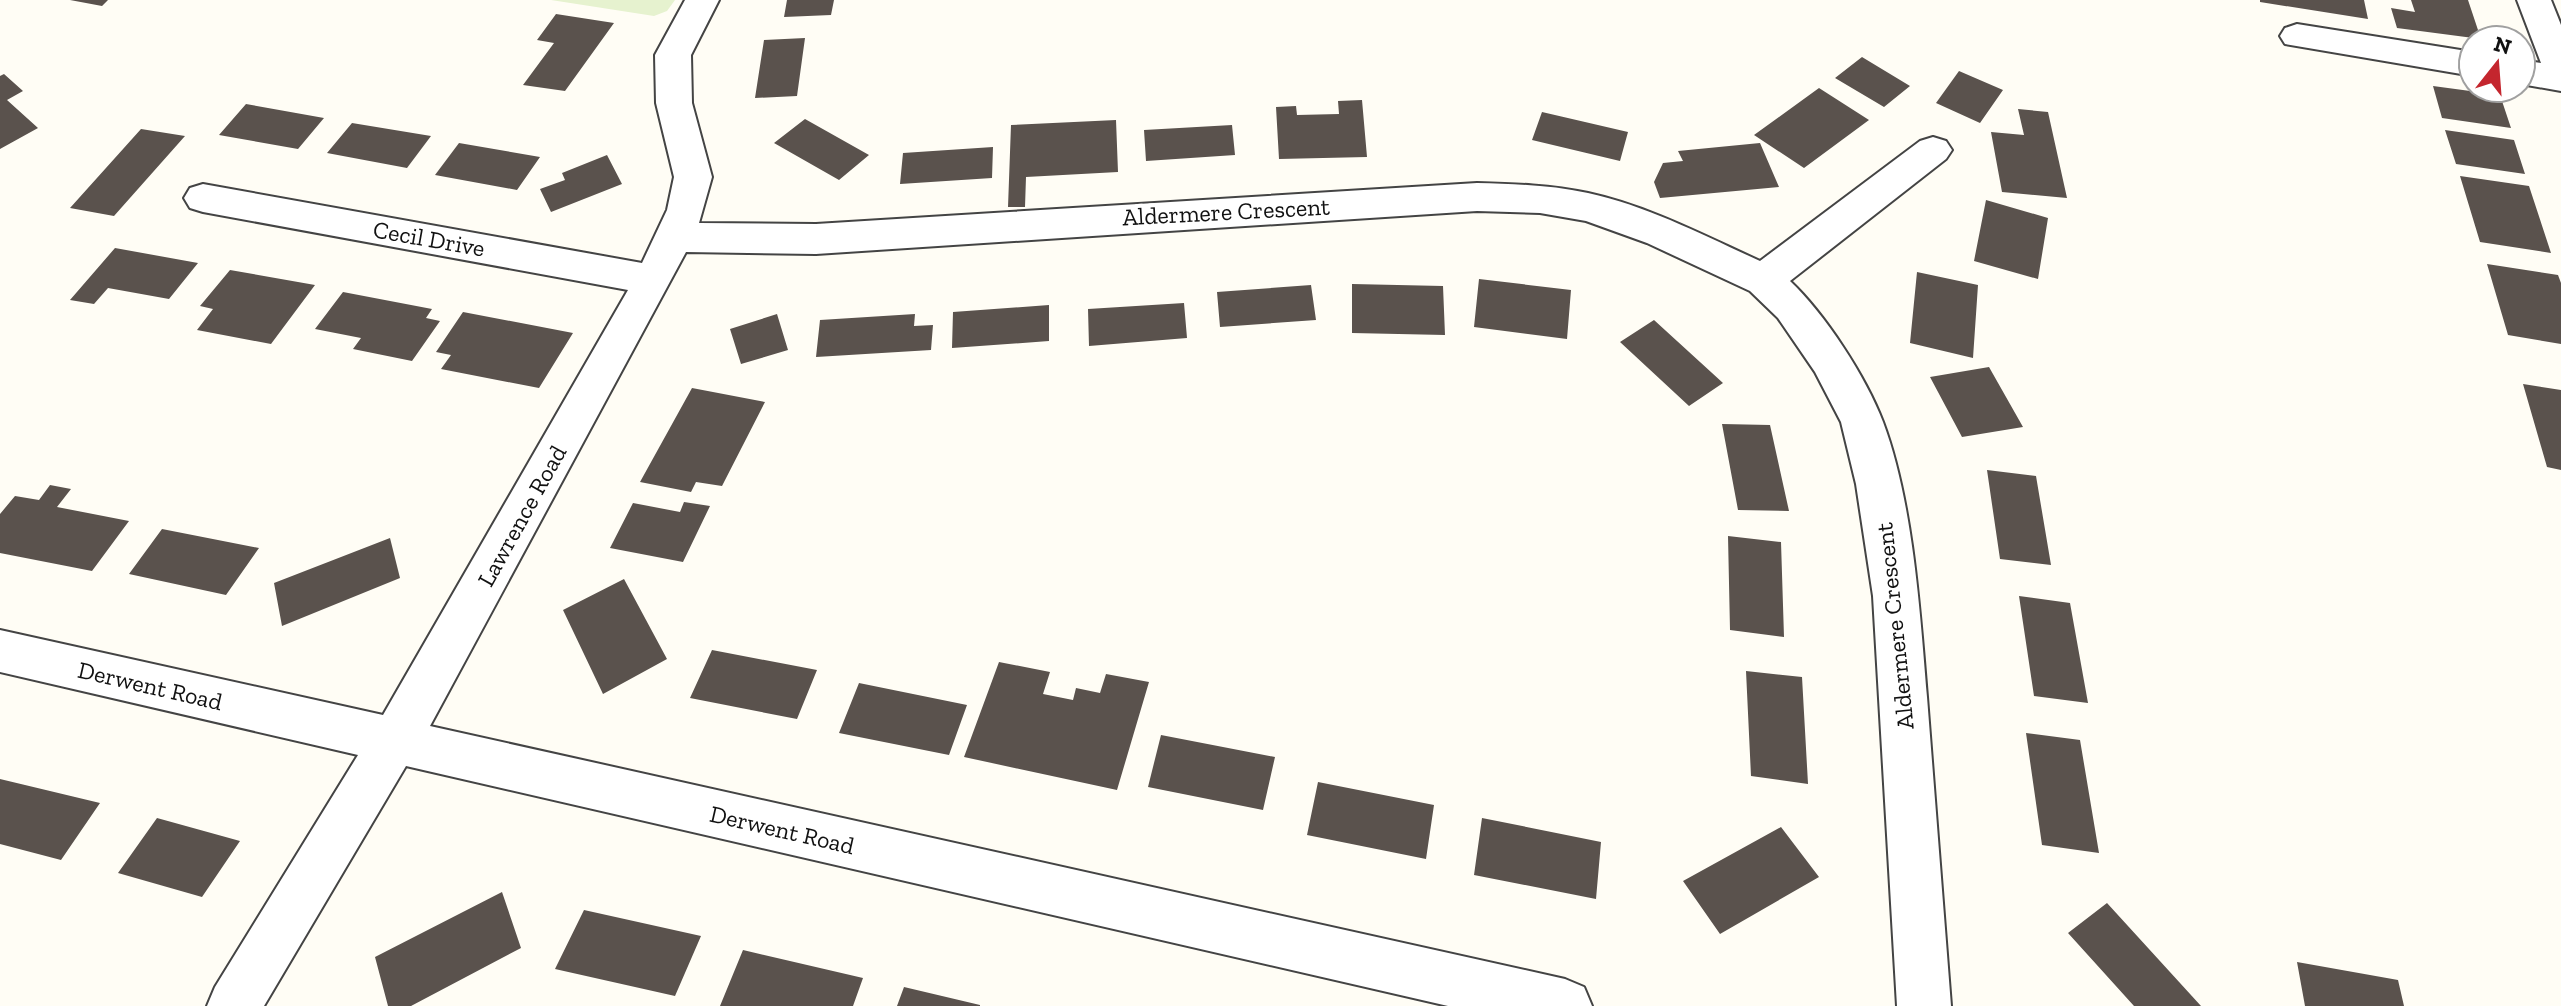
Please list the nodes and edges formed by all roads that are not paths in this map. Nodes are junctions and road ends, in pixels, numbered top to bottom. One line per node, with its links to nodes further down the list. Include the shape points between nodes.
1 (702, 0): 10 (street, Lawrence Road, via 673,55 674,103 693,177)
2 (2534, 0): 4 (street)
3 (2297, 36): 5 (street)
4 (2557, 48)
5 (2457, 61)
6 (2537, 75): 7 (street)
7 (2561, 79)
8 (1933, 150): 12 (street)
9 (203, 198): 11 (street, Cecil Drive)
10 (673, 237): 11 (street, Lawrence Road); 12 (street, Aldermere Crescent, via 816,239 1462,198 1540,199 1590,208 1661,233)
11 (654, 280): 14 (street, Lawrence Road)
12 (1764, 280): 17 (street, Aldermere Crescent, via 1792,307 1830,361 1862,422 1878,484 1896,596)
13 (0, 651): 14 (street, Derwent Road)
14 (395, 742): 15 (street, Lawrence Road); 16 (street, Derwent Road)
15 (234, 1006)
16 (1565, 1006)
17 (1924, 1006)

